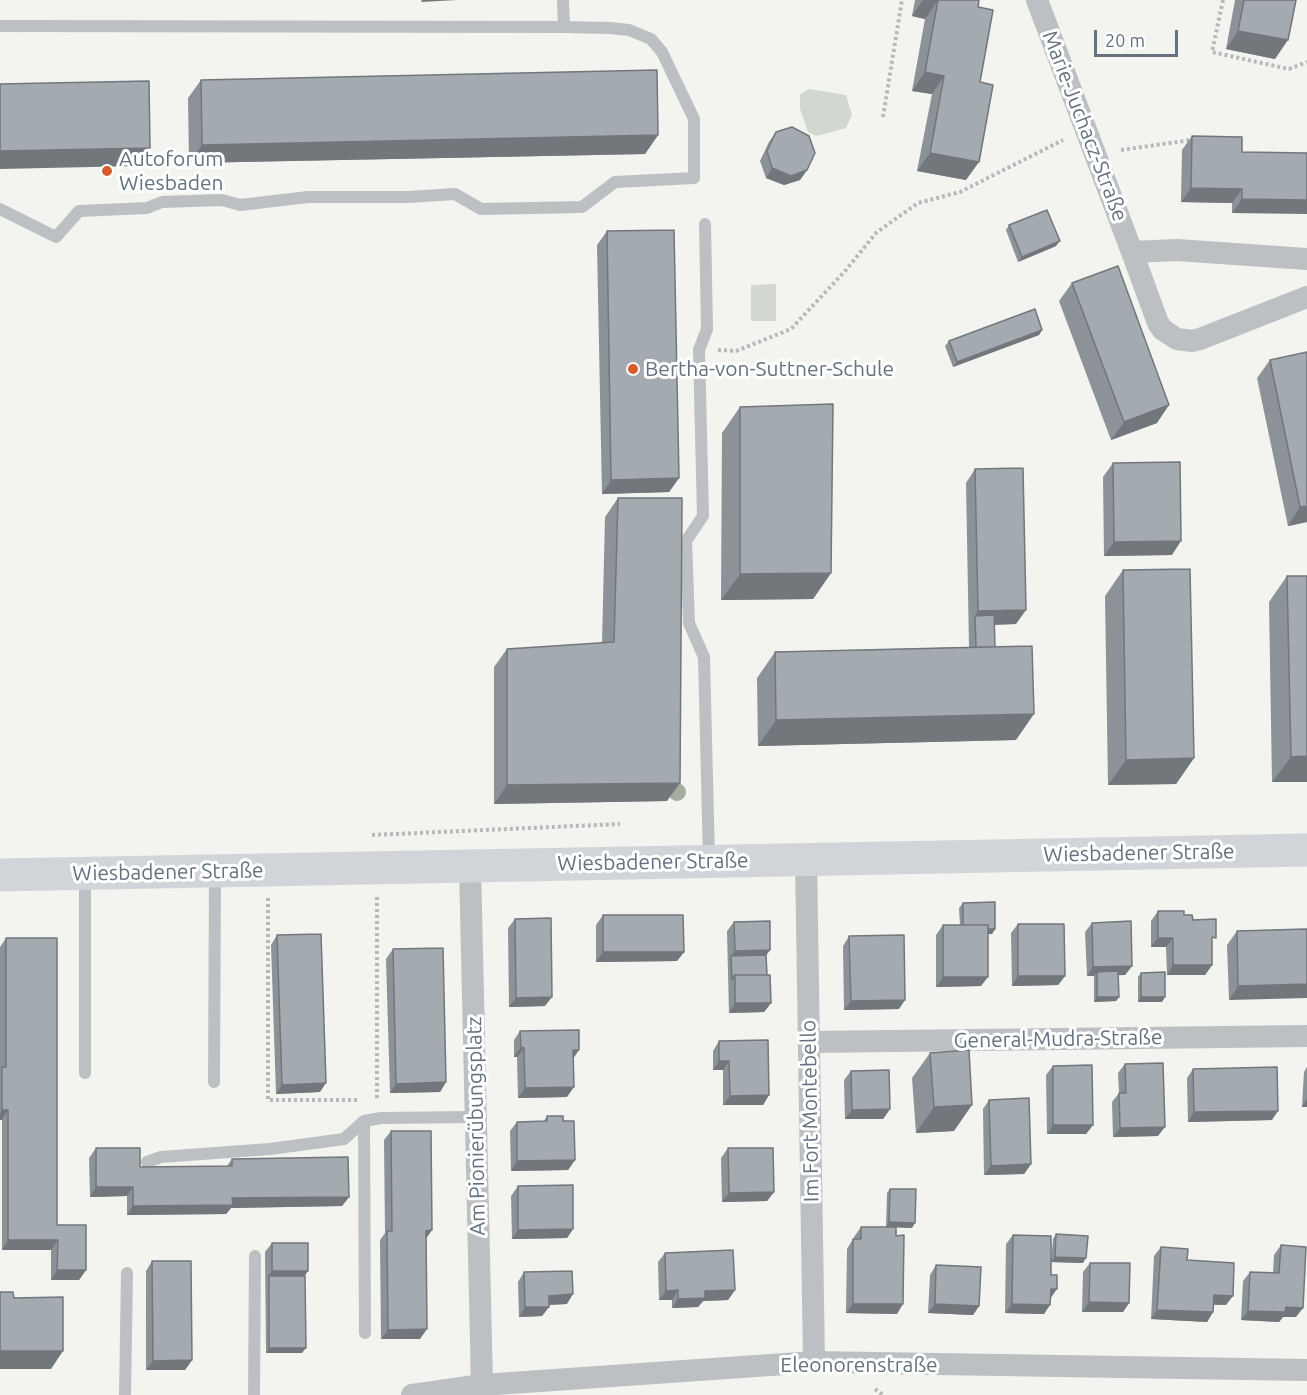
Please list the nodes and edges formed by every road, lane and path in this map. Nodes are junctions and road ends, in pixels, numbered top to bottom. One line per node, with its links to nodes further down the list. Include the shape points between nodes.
1 (563, 0): 6 (lane)
2 (902, 0): 8 (path)
3 (1038, 0): 9 (street, Marie-Juchacz-Straße)
4 (1223, 0): 7 (path, via 1212,52 1289,69)
5 (0, 26): 6 (lane)
6 (564, 27): 12 (lane, via 629,30 651,39 662,52 694,119 694,178 615,182 582,207 481,209 455,194 308,197 240,205 222,200 162,202 147,208 79,211 56,237)
7 (1307, 62)
8 (883, 117)
9 (1086, 128): 11 (street, Marie-Juchacz-Straße); 17 (path, via 960,192 918,203 876,233 791,329 736,351)
10 (1198, 140): 11 (path)
11 (1095, 153): 14 (street, Marie-Juchacz-Straße)
12 (0, 208)
13 (705, 224): 17 (lane, via 707,329)
14 (1132, 252): 15 (street, via 1177,250); 16 (street, Marie-Juchacz-Straße, via 1158,323 1177,339 1200,339)
15 (1307, 259)
16 (1307, 297)
17 (699, 350): 21 (lane, via 703,516 686,541 689,623 704,657)
18 (620, 824): 19 (path)
19 (360, 835)
20 (1307, 850): 22 (main road, Wiesbadener Straße)
21 (709, 860): 22 (main road, Wiesbadener Straße); 23 (main road, Wiesbadener Straße)
22 (806, 860): 30 (street, Im Fort Montebello)
23 (470, 867): 24 (main road, Wiesbadener Straße); 33 (street, Am Pionierübungsplatz)
24 (378, 869): 25 (main road, Wiesbadener Straße); 25 (path, via 378,1100 268,1100)
25 (268, 870): 26 (main road, Wiesbadener Straße)
26 (215, 871): 27 (main road, Wiesbadener Straße); 32 (lane)
27 (85, 873): 28 (main road, Wiesbadener Straße); 31 (lane)
28 (0, 875)
29 (1307, 1036): 30 (street, General-Mudra-Straße)
30 (809, 1042): 39 (street, Im Fort Montebello)
31 (85, 1074)
32 (214, 1082)
33 (476, 1117): 34 (lane); 41 (street, Am Pionierübungsplatz)
34 (364, 1120): 35 (lane, via 344,1139 161,1157); 38 (lane)
35 (147, 1162)
36 (255, 1256): 43 (lane)
37 (128, 1273): 42 (lane)
38 (364, 1333)
39 (814, 1362): 40 (street, Eleonorenstraße); 41 (street, Eleonorenstraße)
40 (1307, 1371)
41 (482, 1385): 44 (street, Eleonorenstraße)
42 (125, 1395)
43 (254, 1395)
44 (412, 1395)

